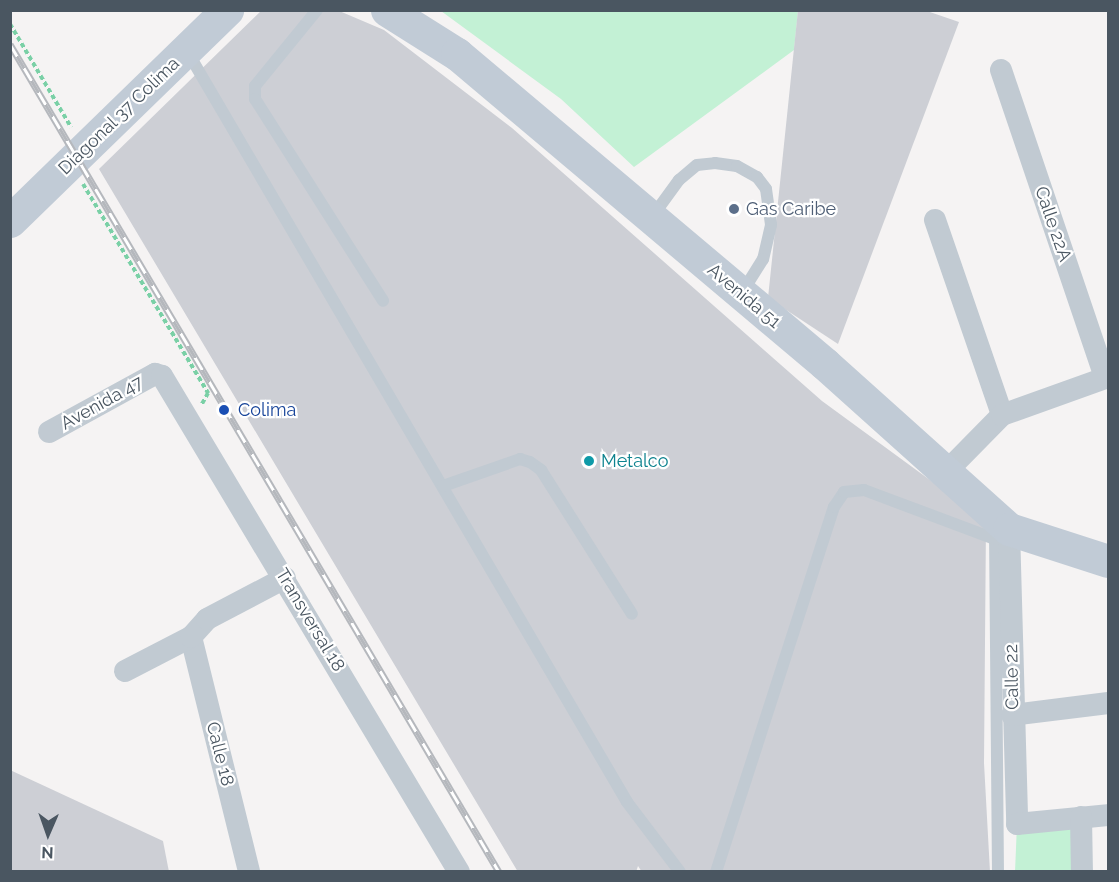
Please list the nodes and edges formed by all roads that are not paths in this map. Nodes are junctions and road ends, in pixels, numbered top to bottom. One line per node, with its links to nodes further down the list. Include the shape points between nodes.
1 (227, 10): 4 (street, Diagonal 37 Colima)
2 (317, 10): 10 (lane, via 255,86 255,99)
3 (387, 10): 6 (street, Avenida 51, via 457,54)
4 (187, 50): 8 (street, Diagonal 37 Colima); 16 (lane)
5 (1001, 70): 12 (street, Calle 22A)
6 (652, 217): 9 (street, Avenida 51); 9 (lane, via 679,180 697,165 716,162 737,166 757,177 766,189 771,225 763,259)
7 (935, 220): 13 (street)
8 (10, 221)
9 (741, 294): 15 (street, Avenida 51)
10 (383, 301)
11 (155, 374): 14 (street, Avenida 47); 19 (street, Transversal 18, via 162,376)
12 (1107, 377): 13 (street)
13 (1002, 415): 15 (street)
14 (49, 432)
15 (945, 473): 17 (street, Avenida 51)
16 (443, 486): 20 (lane, via 520,459 530,462 541,470); 29 (lane, via 627,802)
17 (999, 528): 18 (street, Avenida 51); 24 (street, Calle 22); 30 (lane, via 864,490 844,492 834,507); 31 (lane)
18 (1108, 561)
19 (285, 578): 21 (street, via 207,619); 28 (street, Transversal 18)
20 (632, 614)
21 (191, 637): 22 (street); 27 (street, Calle 18)
22 (125, 671)
23 (1108, 703): 24 (street)
24 (1012, 715): 26 (street, Calle 22, via 1017,824)
25 (1108, 815): 26 (street)
26 (1081, 817): 32 (street)
27 (249, 872)
28 (459, 872)
29 (680, 872)
30 (716, 872)
31 (998, 872)
32 (1082, 872)

